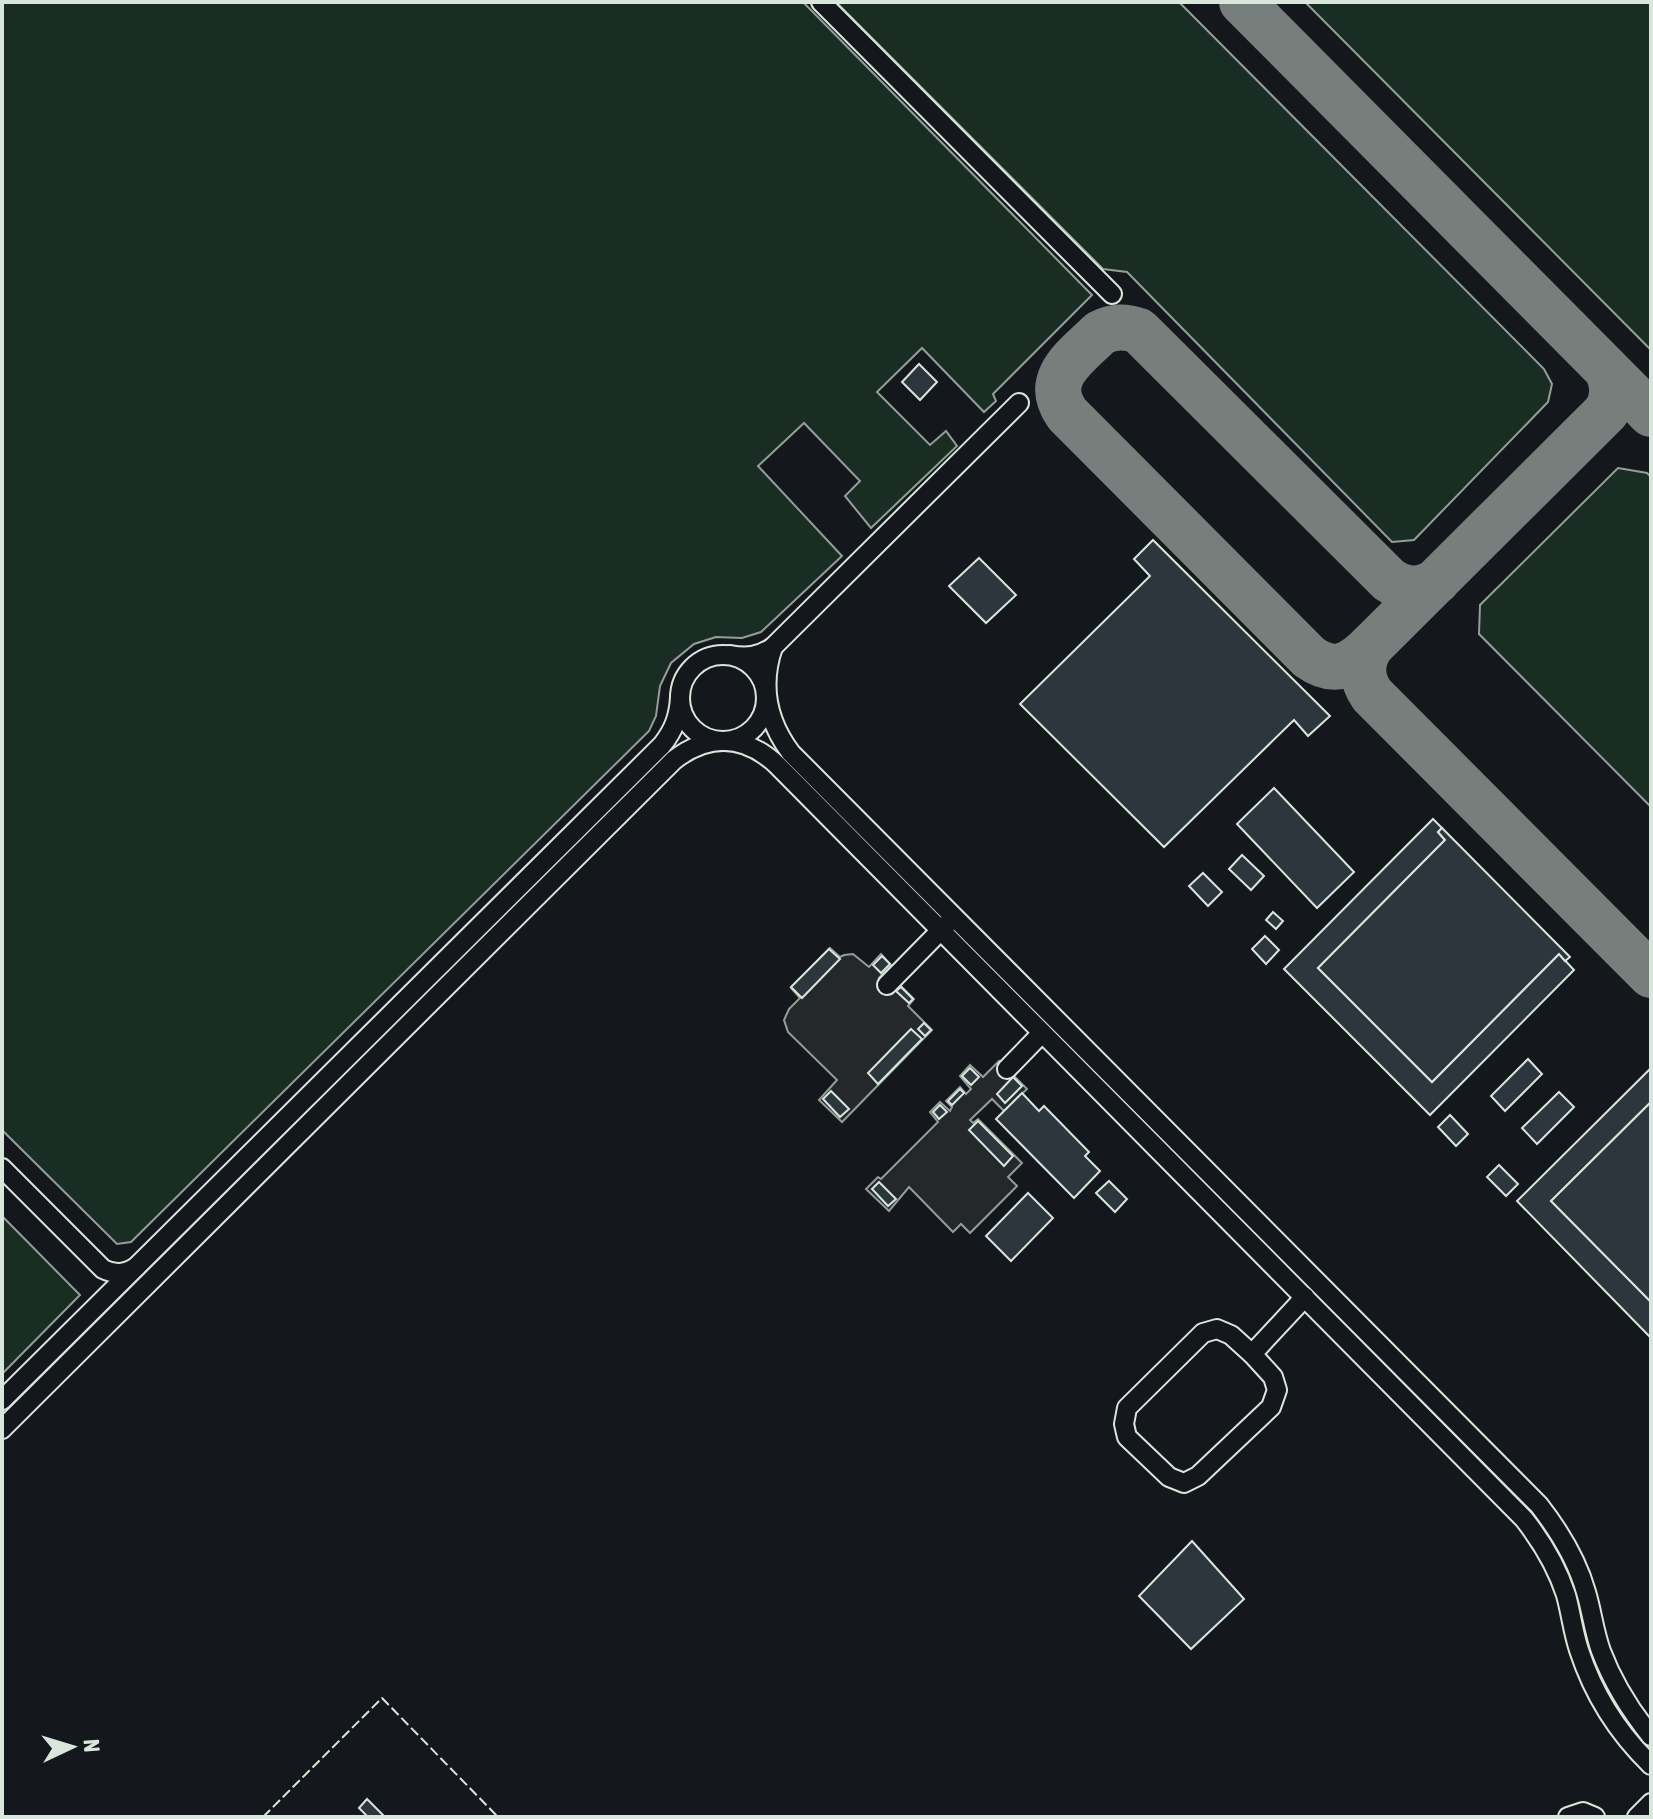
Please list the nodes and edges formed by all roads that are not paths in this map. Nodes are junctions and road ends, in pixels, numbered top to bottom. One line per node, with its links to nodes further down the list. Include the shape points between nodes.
1 (821, 2): 2 (street)
2 (1112, 294)
3 (1019, 403): 4 (street)
4 (773, 647): 5 (street, via 755,656); 6 (street)
5 (730, 655): 6 (street, via 750,664); 7 (street, via 700,662 686,677)
6 (766, 692): 8 (street, via 756,726); 9 (street, via 776,731 791,753)
7 (680, 697): 8 (street, via 693,728); 15 (street, via 678,717 662,745)
8 (725, 741): 10 (street, via 748,745 768,757); 16 (street, via 703,743 674,760)
9 (954, 916): 10 (street); 26 (street, via 1539,1505 1579,1570 1609,1671)
10 (940, 930): 11 (street); 12 (street)
11 (887, 985)
12 (1042, 1033): 13 (street); 21 (street)
13 (1007, 1069)
14 (2, 1168): 19 (street)
15 (195, 1208): 16 (street, via 195,1222); 17 (street)
16 (209, 1223): 18 (street)
17 (178, 1226): 18 (street, via 192,1226); 20 (street)
18 (192, 1240): 25 (street)
19 (99, 1265): 20 (street, via 119,1274); 22 (street, via 105,1278)
20 (138, 1265): 22 (street)
21 (1305, 1297): 23 (street); 27 (street, via 1529,1525 1559,1577 1592,1683 1613,1720)
22 (101, 1302): 24 (street)
23 (1252, 1354): 23 (street, via 1273,1377 1277,1390 1271,1407 1198,1476 1184,1483 1169,1477 1127,1437 1127,1408 1203,1333 1217,1329)
24 (2, 1400)
25 (2, 1429)
26 (1651, 1736)
27 (1651, 1765)
28 (1651, 1803): 31 (street)
29 (1568, 1817): 30 (street, via 1583,1812)
30 (1595, 1817)
31 (1637, 1817)

